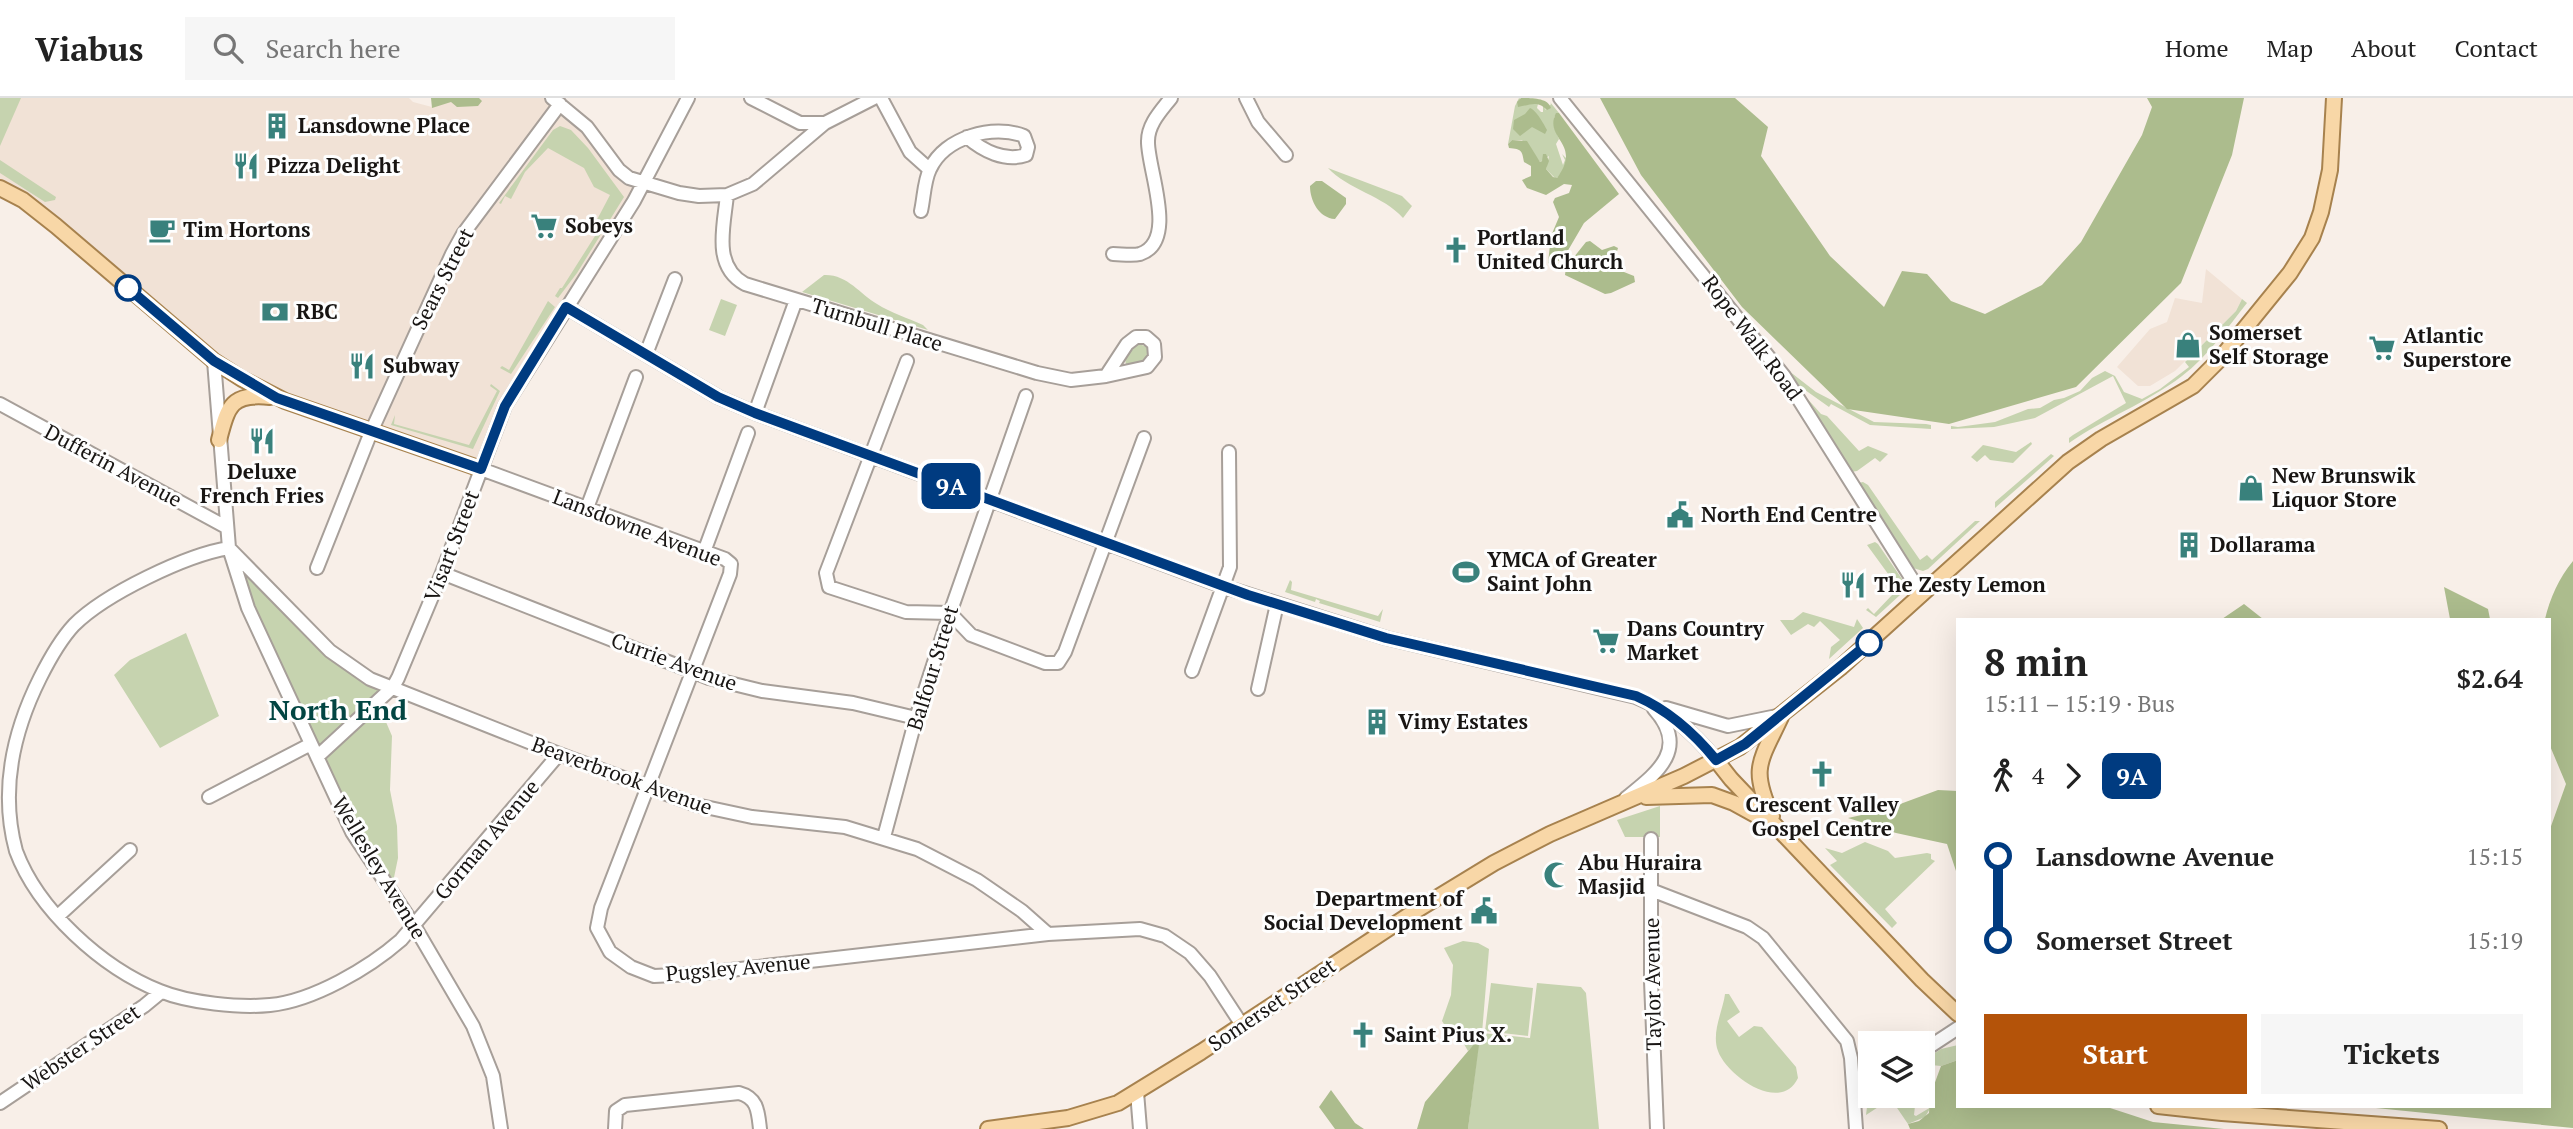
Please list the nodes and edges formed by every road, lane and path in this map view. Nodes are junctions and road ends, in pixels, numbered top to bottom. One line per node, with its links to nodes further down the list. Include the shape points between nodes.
1 (688, 98): 14 (street, Visart Street)
2 (751, 98): 10 (street, via 800,123)
3 (881, 98): 13 (street, via 910,152)
4 (1171, 98): 18 (street, via 1153,121 1148,142 1158,230 1148,250 1138,255)
5 (1246, 98): 12 (street, via 1258,122)
6 (1560, 98): 48 (street, Rope Walk Road, via 1784,376)
7 (2334, 98): 48 (main road, Somerset Street, via 2330,170 2315,230 2300,258 2247,327 2193,386 2068,461)
8 (867, 99): 10 (street)
9 (556, 101): 14 (street, via 587,127 619,170); 31 (street, Sears Street, via 463,234)
10 (825, 123): 16 (street, via 753,184)
11 (967, 137): 13 (street, via 945,148)
12 (1286, 155)
13 (929, 169): 17 (street)
14 (643, 184): 16 (street, via 679,193); 21 (street, Visart Street)
15 (0, 188): 23 (main road, Lansdowne Avenue, via 56,226)
16 (727, 195): 20 (street, Turnbull Place, via 722,245 729,271 746,284)
17 (921, 211)
18 (1113, 254)
19 (675, 279): 22 (street)
20 (796, 300): 25 (street, Turnbull Place, via 1046,376 1076,380); 30 (street)
21 (566, 307): 22 (street); 37 (street, Visart Street, via 505,406)
22 (646, 354): 30 (street, via 718,397)
23 (214, 361): 28 (main road, Lansdowne Avenue); 34 (street, Wellesley Avenue)
24 (907, 361): 36 (street)
25 (1106, 376)
26 (636, 377): 39 (street)
27 (1026, 396): 38 (street, Balfour Street)
28 (277, 398): 31 (main road, Lansdowne Avenue); 34 (main road, via 239,398 225,416)
29 (0, 404): 40 (street, Dufferin Avenue)
30 (755, 413): 36 (street)
31 (371, 432): 37 (main road, Lansdowne Avenue); 45 (street, Sears Street)
32 (748, 433): 43 (street)
33 (1144, 438): 41 (street)
34 (219, 440): 40 (street, Wellesley Avenue)
35 (1229, 452): 47 (street, via 1230,566)
36 (871, 456): 38 (street); 50 (street, via 826,573 829,587 906,612)
37 (481, 469): 39 (street, Lansdowne Avenue); 46 (street, Visart Street)
38 (990, 500): 41 (street); 50 (street, Balfour Street)
39 (587, 508): 43 (street, Lansdowne Avenue)
40 (226, 527): 42 (street, Wellesley Avenue)
41 (1105, 543): 47 (street); 50 (street, via 1058,663 1045,663 971,635)
42 (229, 548): 53 (street, Beaverbrook Avenue, via 336,656 370,679); 58 (street, Wellesley Avenue, via 248,608); 71 (street, Gorman Avenue, via 208,551 174,566 96,607 64,637 27,703 9,763 8,818 16,852 30,880)
43 (704, 552): 44 (street, Lansdowne Avenue)
44 (731, 564): 52 (street, Pugsley Avenue)
45 (317, 568)
46 (442, 573): 52 (street, Currie Avenue); 53 (street, Visart Street)
47 (1222, 586): 49 (street); 51 (street)
48 (1922, 595): 56 (main road, Somerset Street)
49 (1277, 604): 54 (street); 55 (street, via 1386,638)
50 (950, 612): 57 (street, Balfour Street)
51 (1192, 671)
52 (693, 672): 57 (street, Currie Avenue, via 762,691 853,703); 62 (street, Pugsley Avenue)
53 (393, 687): 59 (street, Beaverbrook Avenue); 60 (street, Visart Street)
54 (1258, 689)
55 (1646, 701): 56 (street, via 1728,726); 61 (street, via 1683,725); 65 (street, via 1664,724 1669,751 1662,767)
56 (1783, 715): 61 (main road, Somerset Street); 66 (main road, via 1760,764 1758,780)
57 (916, 718): 67 (street, Balfour Street)
58 (311, 744): 60 (street, Wellesley Avenue); 63 (street)
59 (559, 754): 62 (street, Beaverbrook Avenue); 72 (street, Gorman Avenue)
60 (317, 757): 72 (street, Wellesley Avenue, via 352,832)
61 (1716, 760): 64 (main road, Somerset Street); 66 (main road)
62 (648, 787): 67 (street, Beaverbrook Avenue, via 713,810 845,827); 73 (street, Pugsley Avenue, via 597,928 610,952 654,976)
63 (209, 797)
64 (1636, 798): 65 (main road, Somerset Street); 66 (main road, via 1712,795)
65 (1619, 805): 76 (main road, Somerset Street, via 1497,861)
66 (1776, 827): 75 (main road)
67 (884, 837): 73 (street, Beaverbrook Avenue, via 977,880)
68 (1651, 839): 70 (street, Taylor Avenue)
69 (130, 850): 71 (street)
70 (1651, 890): 81 (street, via 1763,938 1847,1041); 90 (street, Taylor Avenue)
71 (58, 916): 74 (street, Gorman Avenue, via 109,963)
72 (415, 926): 74 (street, Gorman Avenue, via 375,960 292,1001 233,1004); 85 (street, Wellesley Avenue, via 484,1049)
73 (1048, 934): 76 (street, Pugsley Avenue, via 1140,929 1165,936 1200,962)
74 (161, 992): 82 (street, Webster Street)
75 (1956, 1012)
76 (1242, 1025): 79 (main road, Somerset Street)
77 (1956, 1029): 78 (street)
78 (1935, 1043)
79 (1137, 1092): 84 (main road, Somerset Street, via 1084,1114); 89 (street)
80 (1858, 1093): 81 (street)
81 (1854, 1096): 91 (street)
82 (0, 1103)
83 (2176, 1108): 92 (main road)
84 (1011, 1128): 88 (main road, Somerset Street)
85 (501, 1129)
86 (615, 1129): 87 (street, via 616,1111 625,1105 739,1093 753,1100)
87 (760, 1129)
88 (988, 1129)
89 (1140, 1129)
90 (1657, 1129)
91 (1856, 1129)
92 (2439, 1129)

